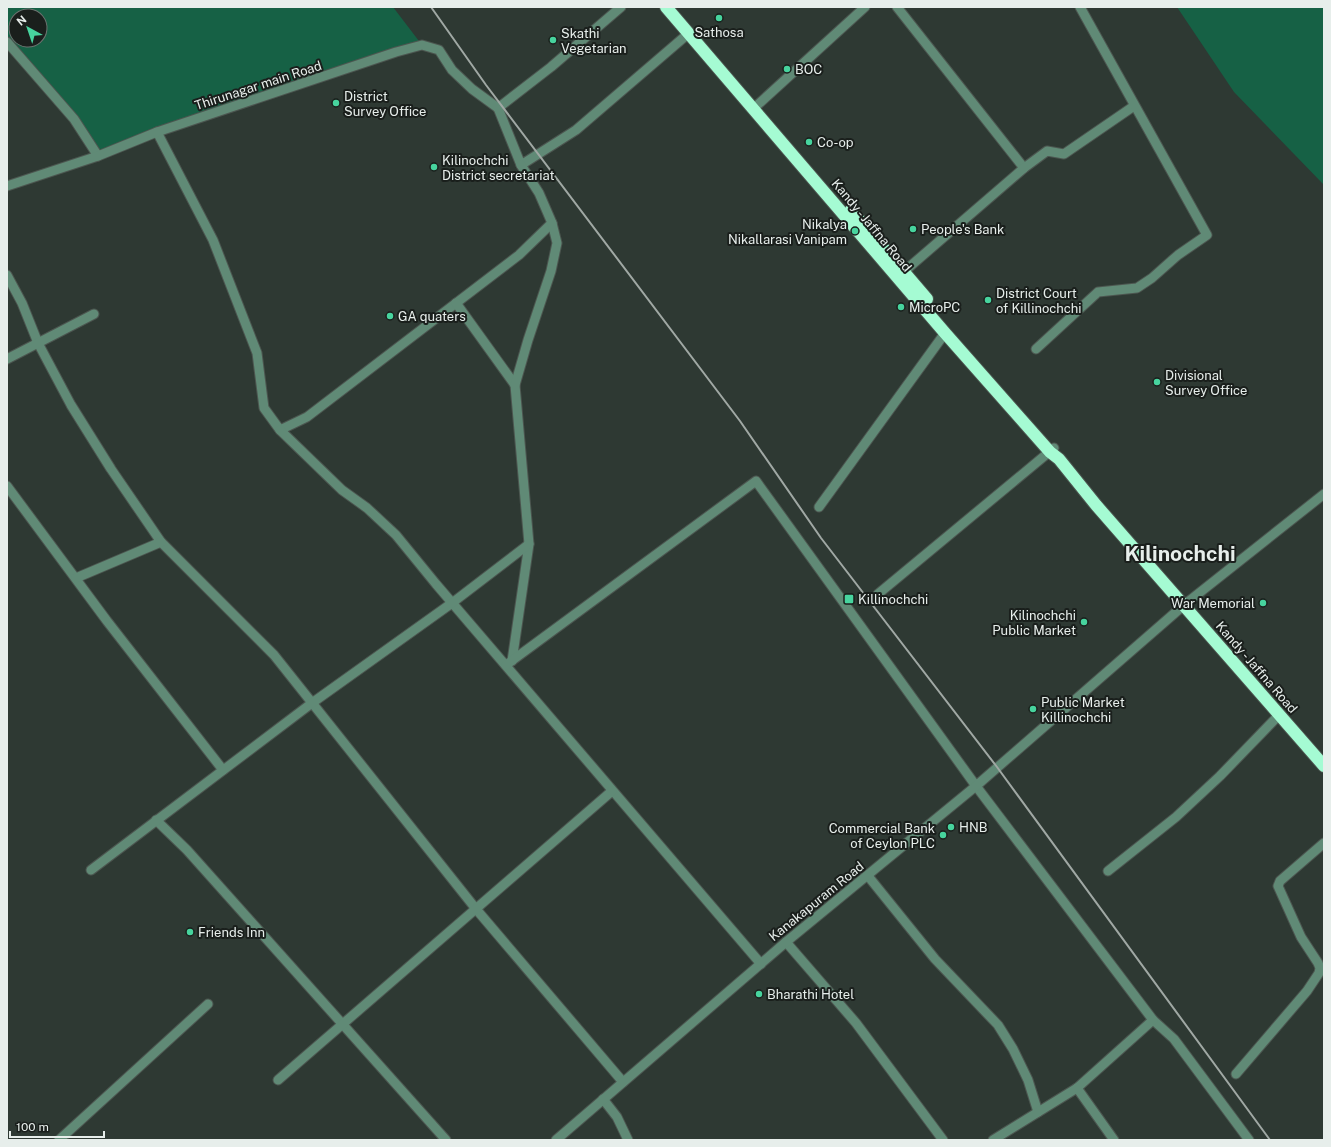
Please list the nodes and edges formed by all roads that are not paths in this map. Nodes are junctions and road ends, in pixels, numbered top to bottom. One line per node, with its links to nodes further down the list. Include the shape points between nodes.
1 (621, 7): 11 (street)
2 (666, 7): 7 (highway, Kandy - Jaffna Road)
3 (677, 7): 9 (highway, Kandy - Jaffna Road)
4 (866, 7): 9 (street)
5 (897, 7): 15 (street)
6 (1080, 7): 10 (street)
7 (689, 33): 9 (highway, Kandy - Jaffna Road); 14 (street, via 576,130)
8 (7, 42): 13 (street, via 74,119)
9 (756, 106): 19 (highway, Kandy - Jaffna Road)
10 (1134, 106): 15 (street, via 1064,154 1047,151); 24 (street, via 1207,235 1137,288 1098,292)
11 (498, 108): 12 (street, Thirunagar main Road, via 452,70 439,50 422,45); 14 (street)
12 (157, 132): 13 (street, Thirunagar main Road); 27 (street, via 213,240 257,353 264,408)
13 (98, 156): 16 (street, Thirunagar main Road)
14 (521, 165): 17 (street, via 539,193)
15 (1024, 168): 19 (street)
16 (7, 186)
17 (552, 223): 20 (street, via 518,256); 26 (street, via 557,243 551,271)
18 (7, 275): 23 (street, via 22,303)
19 (901, 275): 22 (highway, Kandy - Jaffna Road); 28 (highway, Kandy - Jaffna Road)
20 (456, 303): 26 (street); 27 (street, via 307,417)
21 (94, 314): 23 (street)
22 (946, 333): 28 (highway, Kandy - Jaffna Road); 31 (street)
23 (38, 343): 25 (street); 32 (street, via 71,405)
24 (1036, 349)
25 (7, 359)
26 (515, 385): 33 (street)
27 (280, 430): 36 (street, via 342,490 367,508 396,536)
28 (1054, 453): 35 (street); 37 (highway, Kandy - Jaffna Road)
29 (7, 486): 34 (street)
30 (1324, 494): 37 (street, Kanakapuram Road)
31 (819, 507)
32 (160, 542): 34 (street); 39 (street, via 274,655)
33 (529, 544): 36 (street); 38 (street)
34 (76, 578): 42 (street)
35 (878, 594)
36 (452, 603): 38 (street); 39 (street)
37 (1184, 605): 40 (highway, Kandy - Jaffna Road); 43 (street, Kanakapuram Road)
38 (509, 663): 43 (street, via 756,481); 44 (street)
39 (312, 703): 42 (street); 50 (street)
40 (1280, 714): 41 (highway, Kandy - Jaffna Road); 48 (street, via 1181,812)
41 (1324, 766)
42 (223, 770): 45 (street)
43 (976, 786): 49 (street, Kanakapuram Road); 54 (street)
44 (612, 791): 50 (street); 52 (street)
45 (156, 820): 47 (street); 55 (street, via 187,850)
46 (1324, 843): 56 (street, via 1280,881 1278,886 1301,937 1318,963 1319,973 1307,991)
47 (91, 870)
48 (1108, 871)
49 (868, 876): 51 (street, Kanakapuram Road); 61 (street, via 935,958 998,1025 1014,1049 1028,1080)
50 (476, 909): 55 (street); 58 (street)
51 (786, 942): 52 (street, Kanakapuram Road); 66 (street, via 856,1024)
52 (761, 964): 58 (street, Kanakapuram Road)
53 (208, 1004): 62 (street)
54 (1153, 1020): 59 (street); 69 (street, via 1174,1039)
55 (343, 1024): 57 (street); 63 (street)
56 (1236, 1074)
57 (278, 1080)
58 (623, 1082): 60 (street, Kanakapuram Road)
59 (1077, 1088): 61 (street); 68 (street)
60 (603, 1099): 64 (street, Kanakapuram Road); 65 (street, via 617,1118)
61 (1038, 1112): 67 (street)
62 (59, 1140)
63 (446, 1140)
64 (556, 1140)
65 (628, 1140)
66 (943, 1140)
67 (993, 1140)
68 (1114, 1140)
69 (1249, 1140)

